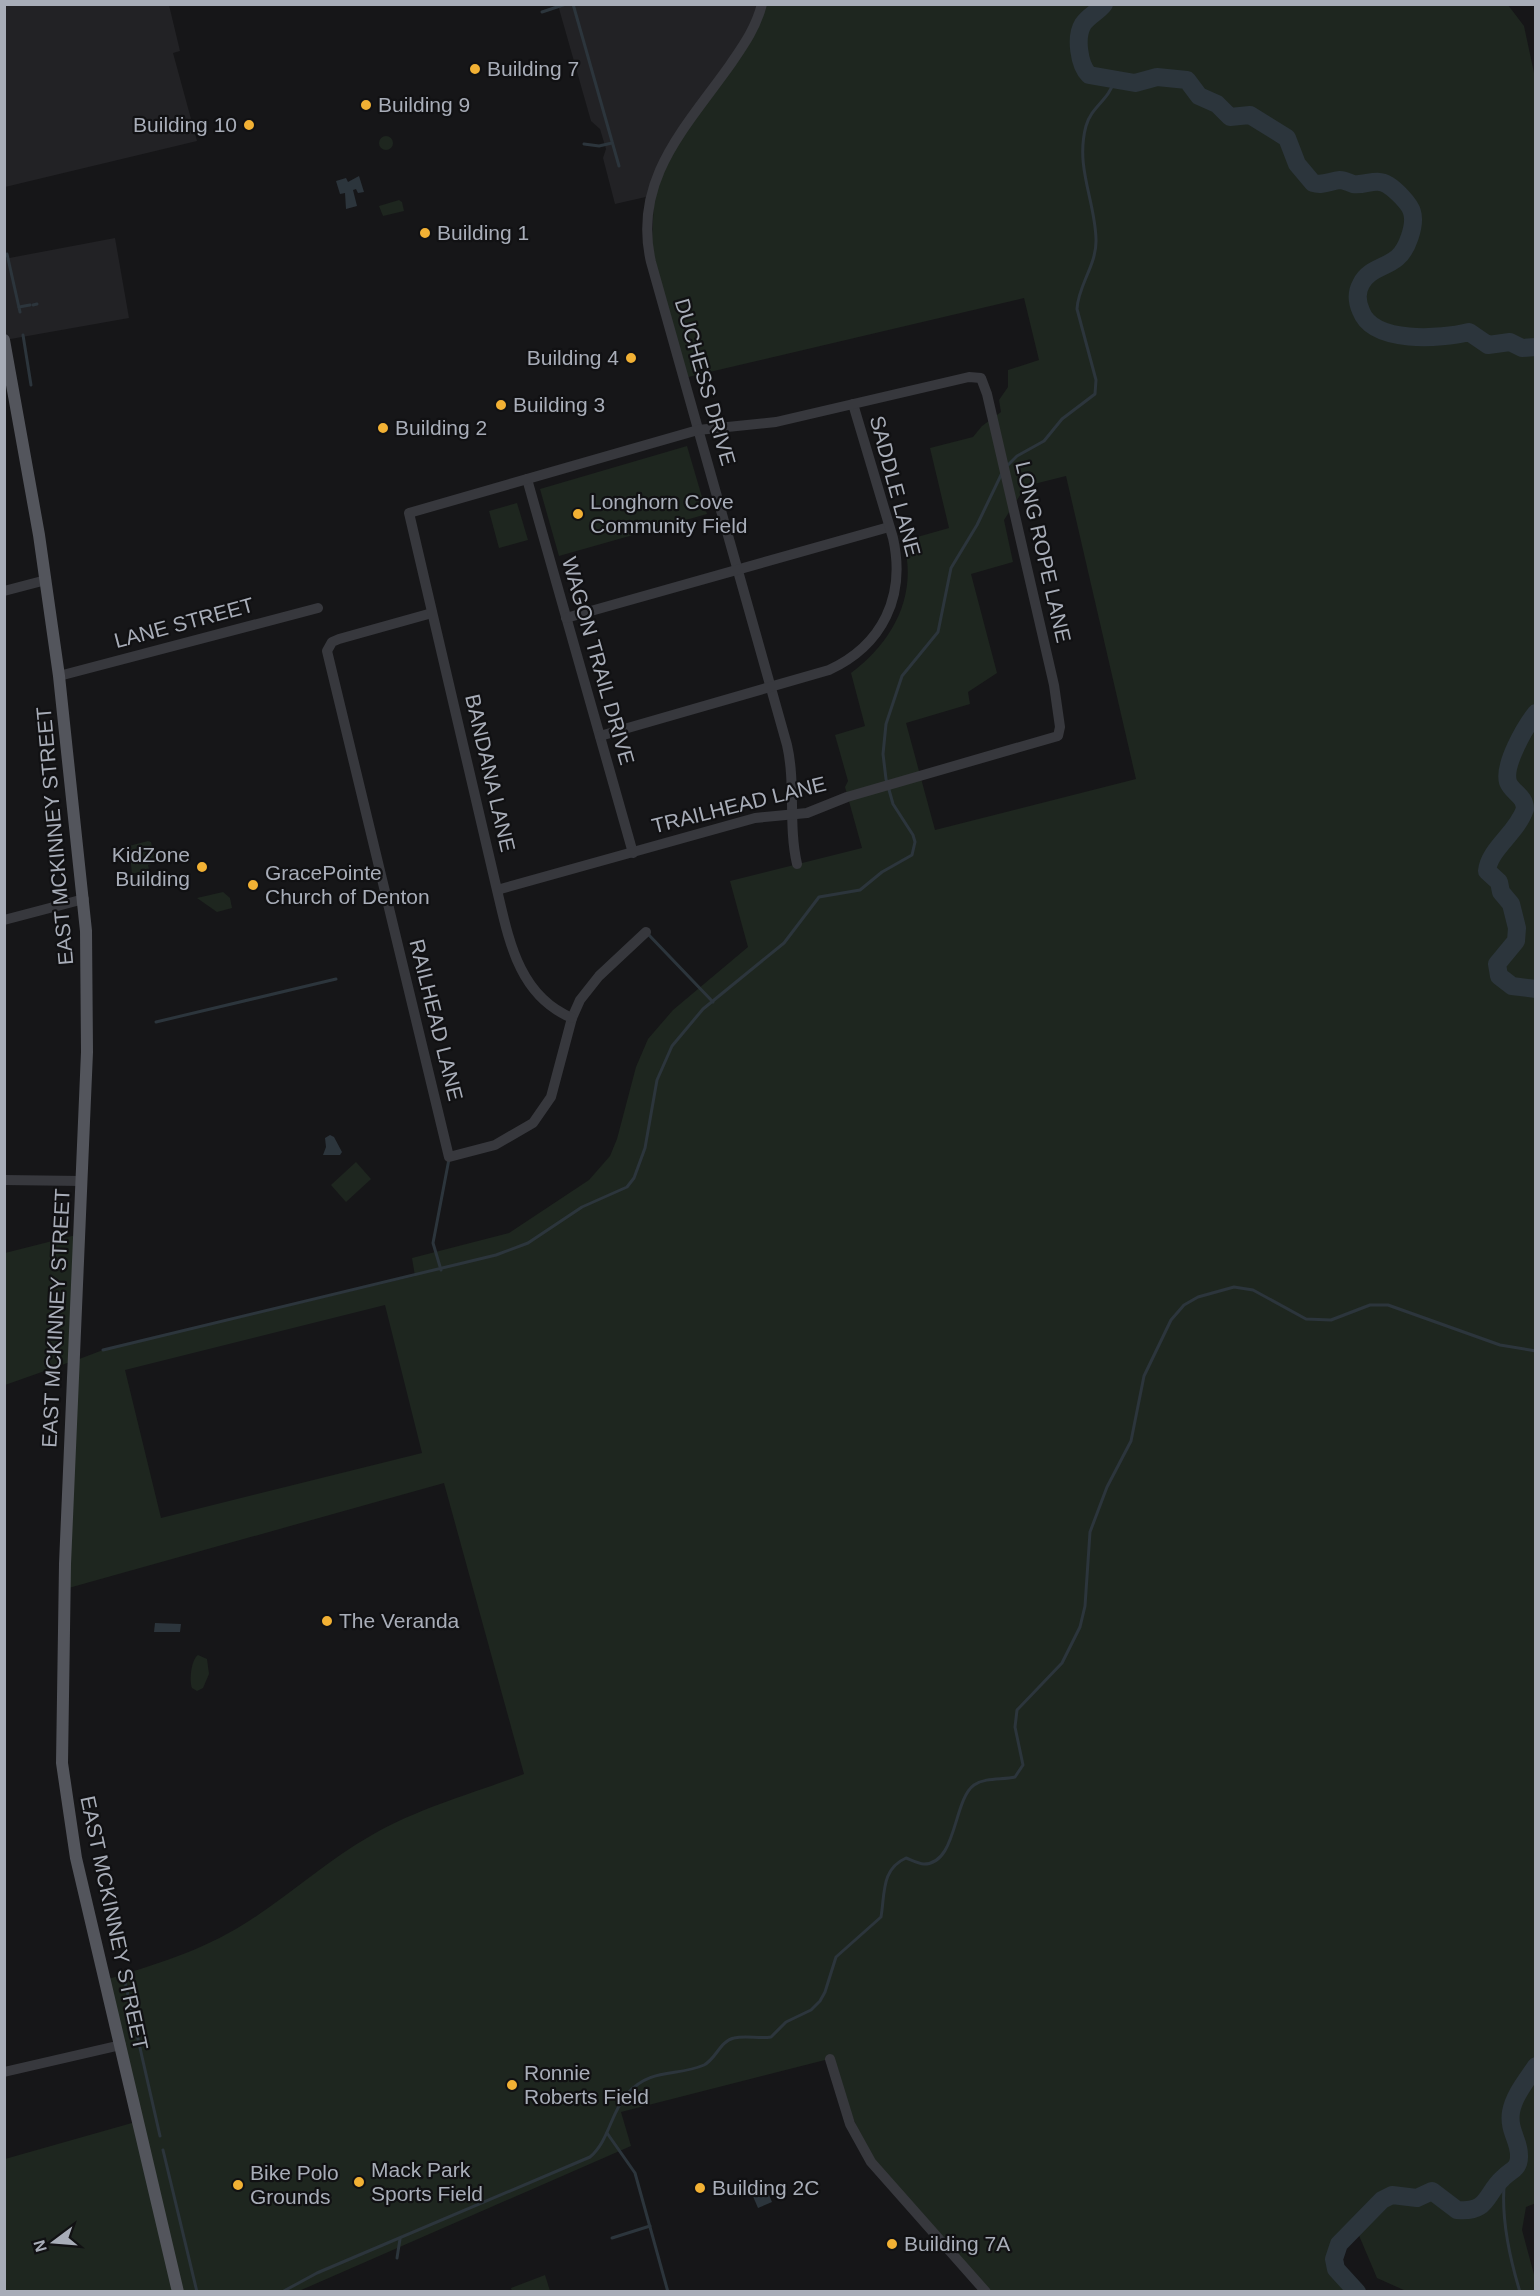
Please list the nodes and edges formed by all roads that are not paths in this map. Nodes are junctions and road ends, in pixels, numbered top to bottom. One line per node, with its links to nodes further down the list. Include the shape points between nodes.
1 (762, 4): 4 (street, DUCHESS DRIVE, via 746,42 666,156 648,205 648,252)
2 (4, 340): 8 (main road, EAST MCKINNEY STREET)
3 (853, 404): 4 (street, via 776,422); 6 (street, SADDLE LANE); 16 (street, LONG ROPE LANE, via 969,377 981,378 1053,685)
4 (698, 430): 5 (street); 7 (street, DUCHESS DRIVE)
5 (527, 479): 11 (street, BANDANA LANE, via 409,513); 12 (street, WAGON TRAIL DRIVE)
6 (889, 527): 7 (street); 14 (street, SADDLE LANE, via 897,561 896,593 878,629 839,665)
7 (737, 568): 12 (street); 14 (street, DUCHESS DRIVE)
8 (46, 580): 9 (street); 13 (main road, EAST MCKINNEY STREET)
9 (4, 591)
10 (318, 608): 13 (street, LANE STREET)
11 (432, 613): 20 (street, BANDANA LANE); 24 (street, RAILHEAD LANE, via 346,636 328,646 449,1157 495,1145 533,1123 551,1096)
12 (566, 618): 15 (street, WAGON TRAIL DRIVE)
13 (59, 676): 21 (main road, EAST MCKINNEY STREET)
14 (771, 686): 15 (street, SADDLE LANE); 17 (street, DUCHESS DRIVE, via 788,750)
15 (600, 736): 18 (street, WAGON TRAIL DRIVE)
16 (1058, 736): 17 (street, TRAILHEAD LANE)
17 (791, 816): 18 (street, TRAILHEAD LANE, via 755,818); 19 (street, DUCHESS DRIVE)
18 (633, 853): 20 (street, TRAILHEAD LANE)
19 (797, 864)
20 (497, 890): 24 (street, BANDANA LANE, via 509,942 522,973 541,999)
21 (84, 899): 22 (street); 26 (main road, EAST MCKINNEY STREET, via 87,1030)
22 (4, 920)
23 (646, 932): 24 (street, via 599,976 580,1000)
24 (572, 1018)
25 (4, 1180): 26 (street)
26 (82, 1181): 27 (main road, EAST MCKINNEY STREET, via 61,1746 72,1838)
27 (121, 2045): 29 (street); 30 (main road, EAST MCKINNEY STREET)
28 (830, 2059): 31 (street, via 850,2124 871,2162)
29 (4, 2072)
30 (178, 2292)
31 (986, 2292)

